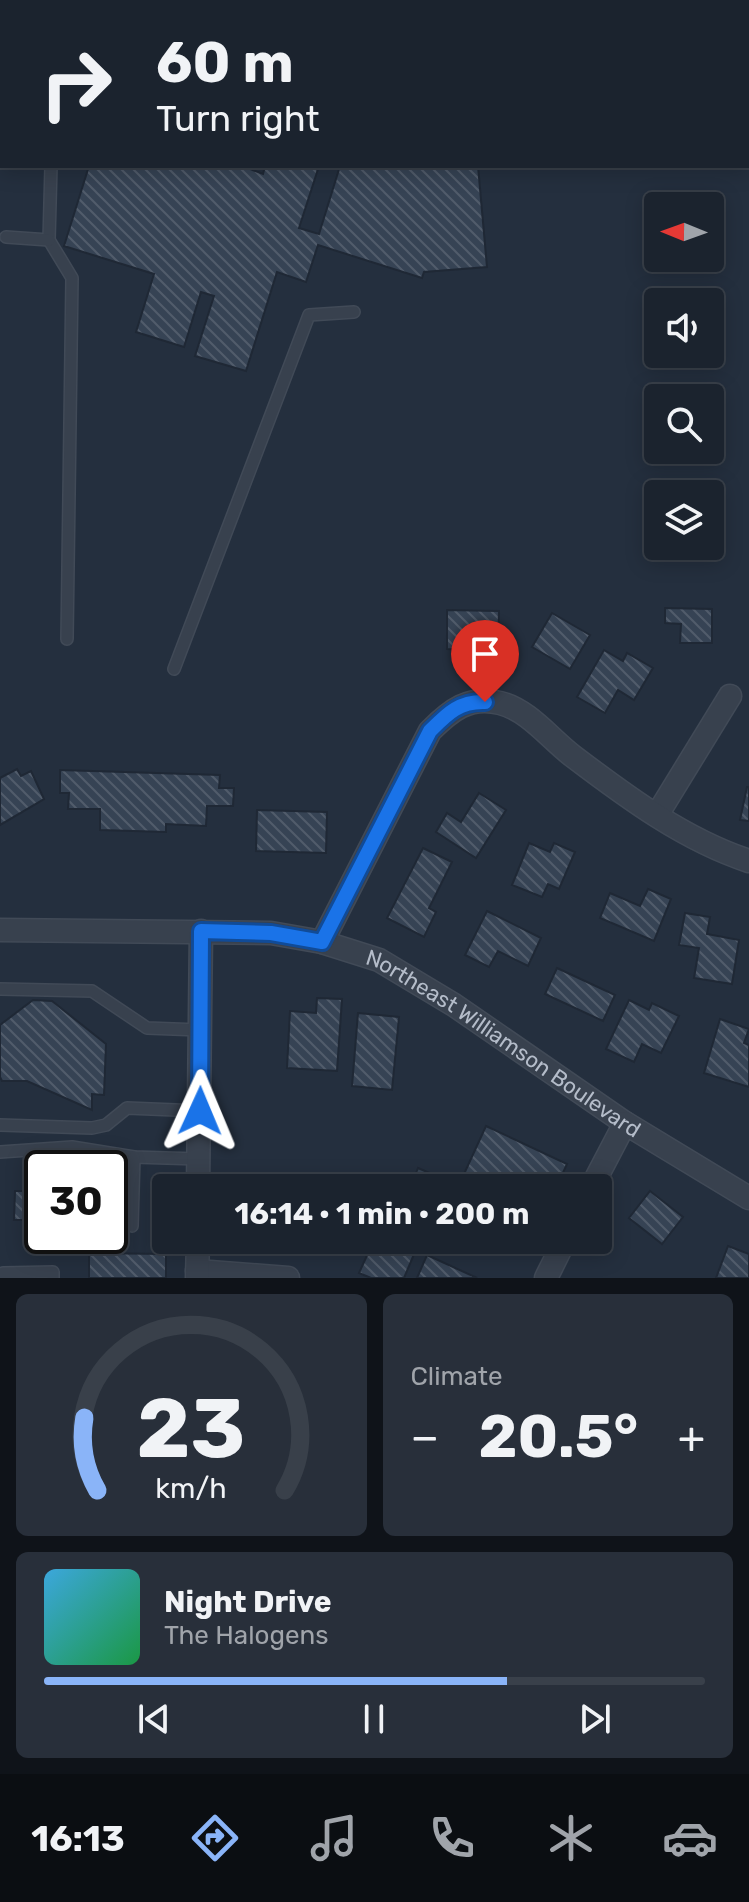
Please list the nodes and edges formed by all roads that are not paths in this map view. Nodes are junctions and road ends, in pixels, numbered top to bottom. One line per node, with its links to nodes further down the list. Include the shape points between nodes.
1 (51, 168): 3 (lane)
2 (6, 237): 3 (lane)
3 (49, 240): 5 (lane, via 72,278)
4 (354, 312): 6 (lane, via 309,315)
5 (67, 639)
6 (174, 669)
7 (730, 696): 8 (street)
8 (657, 815): 9 (street, via 715,850); 12 (street, via 535,723 501,703 469,702 450,711 430,731)
9 (749, 861)
10 (0, 930): 11 (street, Northeast Williamson Boulevard)
11 (201, 931): 12 (street, Northeast Williamson Boulevard, via 271,933); 14 (street)
12 (322, 942): 16 (street, Northeast Williamson Boulevard, via 379,960)
13 (0, 989): 14 (lane, via 92,991 147,1028)
14 (200, 1030): 15 (street)
15 (200, 1111): 17 (lane, via 127,1108 106,1125 92,1128); 20 (street)
16 (625, 1123): 22 (street); 23 (street, Northeast Williamson Boulevard)
17 (0, 1125)
18 (0, 1152): 19 (lane, via 72,1147)
19 (134, 1157): 20 (lane); 24 (lane)
20 (199, 1159): 21 (street)
21 (198, 1174)
22 (598, 1174)
23 (749, 1198)
24 (132, 1226)
25 (198, 1254): 27 (street)
26 (558, 1254): 31 (street)
27 (197, 1274): 30 (street)
28 (3, 1278): 29 (lane, via 3,1273 53,1272)
29 (53, 1278)
30 (288, 1278)
31 (546, 1278)

